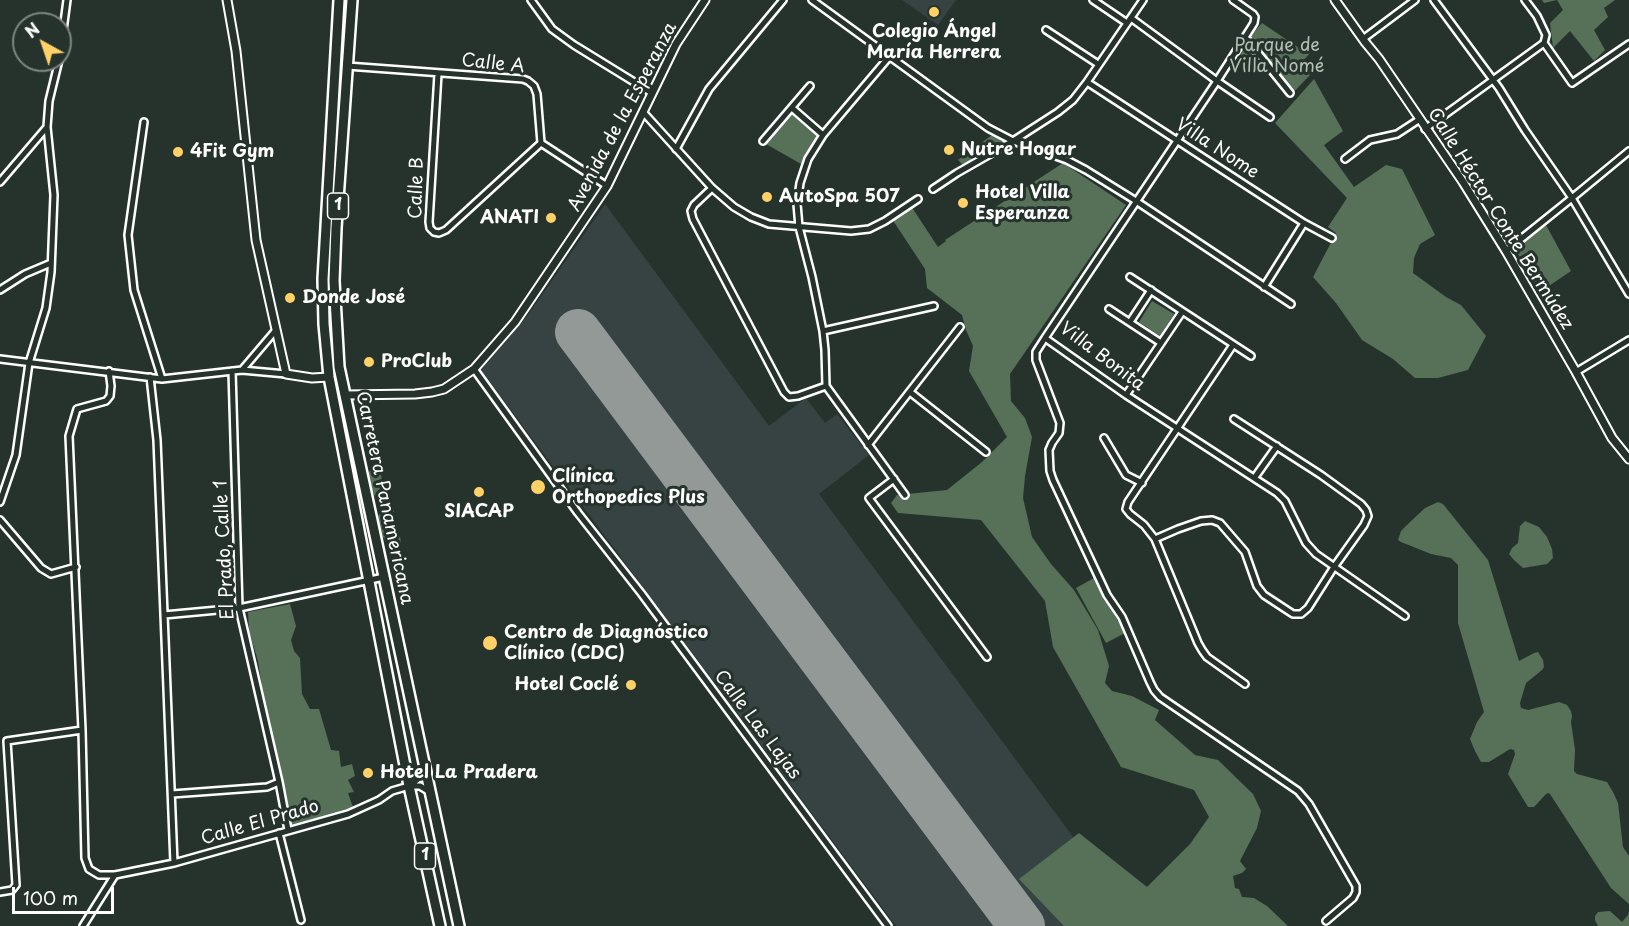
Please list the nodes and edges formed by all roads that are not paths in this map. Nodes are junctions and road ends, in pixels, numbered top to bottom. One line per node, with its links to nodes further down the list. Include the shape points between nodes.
1 (227, 0): 70 (street, via 256,240)
2 (339, 0): 86 (highway, Carretera Panamericana / 1, via 323,279)
3 (352, 0): 23 (highway, Carretera Panamericana / 1)
4 (531, 0): 30 (street, via 552,29)
5 (705, 0): 30 (street, Avenida de la Esperanza, via 676,44)
6 (783, 0): 44 (street, via 709,89)
7 (812, 0): 21 (street)
8 (1093, 0): 15 (street)
9 (1143, 0): 15 (street)
10 (1233, 0): 17 (street, Villa Bonita, via 1255,17)
11 (1335, 0): 18 (street, Calle Héctor Conte Bermúdez)
12 (1415, 0): 18 (street)
13 (1434, 0): 26 (street)
14 (1525, 0): 19 (street, via 1546,35)
15 (1129, 21): 22 (street); 27 (street)
16 (1046, 30): 22 (street)
17 (1245, 37): 27 (street, Villa Bonita); 31 (street)
18 (1363, 39): 35 (street, Calle Héctor Conte Bermúdez)
19 (1544, 43): 20 (street, via 1572,82); 26 (street)
20 (1629, 44)
21 (889, 57): 39 (street); 41 (street, via 988,128)
22 (1098, 64): 28 (street)
23 (347, 66): 25 (street, Calle A); 92 (highway, Carretera Panamericana / 1, via 334,281 339,367)
24 (55, 72): 37 (street)
25 (438, 74): 43 (street, Calle A, via 530,82 537,94); 43 (street, Calle B, via 429,222 434,232 446,230)
26 (1493, 80): 38 (street); 51 (street)
27 (1217, 81): 34 (street); 42 (street, Villa Bonita)
28 (1087, 82): 41 (street, via 1058,112); 42 (street, Villa Nome)
29 (810, 87): 32 (street)
30 (652, 93): 33 (street, Avenida de la Esperanza)
31 (1290, 93)
32 (792, 108): 39 (street); 40 (street)
33 (644, 112): 44 (street); 48 (street, Avenida de la Esperanza)
34 (1270, 117)
35 (1420, 119): 38 (street, Calle Héctor Conte Bermúdez); 46 (street, via 1397,134 1370,140)
36 (144, 122): 88 (street, via 128,235 134,290)
37 (47, 127): 47 (street); 58 (street, via 54,195)
38 (1425, 129): 57 (street, Calle Héctor Conte Bermúdez)
39 (823, 135): 55 (street, via 808,159 800,183)
40 (763, 141)
41 (1013, 141): 50 (street); 53 (street, via 1067,160)
42 (1176, 141): 53 (street, Villa Bonita); 54 (street, Villa Nome)
43 (541, 143): 48 (street)
44 (676, 149): 49 (street)
45 (1629, 151): 51 (street)
46 (1345, 159)
47 (0, 182)
48 (607, 186): 79 (street, Avenida de la Esperanza, via 515,322)
49 (712, 188): 55 (street, via 751,217 769,224); 89 (street, via 694,205 693,219 784,392 789,397 798,396)
50 (933, 189)
51 (1572, 198): 57 (street); 63 (street)
52 (918, 199): 55 (street, via 869,229)
53 (1136, 201): 60 (street); 72 (street, Villa Bonita)
54 (1304, 223): 56 (street, Villa Nome); 60 (street)
55 (799, 227): 71 (street)
56 (1332, 238)
57 (1506, 251): 83 (street, Calle Héctor Conte Bermúdez)
58 (51, 263): 61 (street); 78 (street, via 46,308)
59 (1130, 277): 62 (street)
60 (1264, 287): 64 (street)
61 (0, 290)
62 (1151, 290): 67 (street); 68 (street)
63 (1629, 294)
64 (1291, 304)
65 (934, 306): 71 (street)
66 (1109, 309): 68 (street)
67 (1182, 312): 74 (street); 75 (street)
68 (1130, 322): 74 (street)
69 (960, 327): 91 (street)
70 (276, 330): 80 (street); 84 (street)
71 (823, 331): 89 (street)
72 (1045, 338): 93 (street, Villa Bonita); 131 (street, via 1036,352 1036,360 1060,423 1049,450 1050,471 1107,596 1122,616 1160,697 1298,791 1309,804 1356,886 1353,898)
73 (1629, 340): 83 (street)
74 (1161, 343): 93 (street)
75 (1233, 345): 76 (street); 96 (street)
76 (1251, 356)
77 (0, 359): 78 (street)
78 (29, 363): 81 (street); 107 (street, via 16,455)
79 (474, 369): 92 (street, Avenida de la Esperanza, via 444,389 432,392); 135 (street, Calle Las Lajas)
80 (242, 370): 82 (street); 84 (street)
81 (109, 371): 85 (street); 110 (street, via 110,396 106,401 77,409 69,436)
82 (232, 371): 88 (street); 114 (street, El Prado, Calle 1)
83 (1576, 372): 101 (street, Calle Héctor Conte Bermúdez, via 1612,438)
84 (286, 374): 87 (street)
85 (150, 377): 88 (street); 115 (street, via 157,440)
86 (329, 377): 87 (street); 90 (highway, Carretera Panamericana / 1); 94 (highway, via 335,379)
87 (312, 378): 90 (street)
88 (162, 379)
89 (826, 386): 98 (street)
90 (332, 391): 102 (highway, Carretera Panamericana / 1)
91 (910, 392): 98 (street); 100 (street)
92 (345, 395): 94 (highway, Carretera Panamericana / 1)
93 (1126, 395): 96 (street, Villa Bonita)
94 (349, 411): 112 (highway, Carretera Panamericana / 1)
95 (1234, 419): 99 (street)
96 (1177, 429): 103 (street, Villa Bonita); 105 (street)
97 (1104, 438): 105 (street, via 1126,476)
98 (868, 445): 104 (street)
99 (1277, 446): 103 (street); 111 (street, via 1366,510 1364,525)
100 (986, 452)
101 (1629, 459)
102 (348, 470): 112 (highway, 1, via 354,480 372,563); 113 (highway, Carretera Panamericana / 1)
103 (1256, 477): 111 (street, Villa Bonita, via 1285,501 1306,543)
104 (894, 479): 106 (street); 117 (street, via 869,498)
105 (1142, 483): 109 (street, via 1126,508)
106 (905, 495)
107 (0, 499)
108 (0, 520): 110 (street, via 41,568 51,574)
109 (1155, 538): 111 (street, via 1201,520 1220,523 1245,552 1264,595 1293,614 1308,608); 118 (street, via 1198,643 1207,657)
110 (76, 567): 119 (street)
111 (1334, 567): 116 (street, Villa Bonita)
112 (384, 577): 113 (street); 120 (highway, Carretera Panamericana / 1)
113 (370, 581): 114 (street); 122 (highway, Carretera Panamericana / 1)
114 (239, 608): 115 (street); 121 (street, El Prado, Calle 1)
115 (164, 615): 124 (street)
116 (1405, 616)
117 (987, 657)
118 (1245, 684)
119 (82, 730): 128 (street, via 86,863 99,875); 129 (street, via 7,741 16,885)
120 (425, 767): 122 (street); 123 (highway, Carretera Panamericana / 1)
121 (279, 782): 124 (street, via 267,787); 125 (street, El Prado, Calle 1)
122 (409, 786): 123 (street, via 420,786); 125 (street, Calle El Prado, via 348,814); 133 (highway, Carretera Panamericana / 1)
123 (430, 792): 134 (highway, Carretera Panamericana / 1)
124 (172, 794): 127 (street)
125 (288, 830): 126 (street, Calle El Prado)
126 (279, 833): 127 (street, Calle El Prado); 130 (street)
127 (174, 863): 128 (street, Calle El Prado)
128 (115, 875): 132 (street)
129 (0, 892)
130 (302, 920)
131 (1326, 921)
132 (83, 926)
133 (440, 926)
134 (459, 926)
135 (888, 926)

